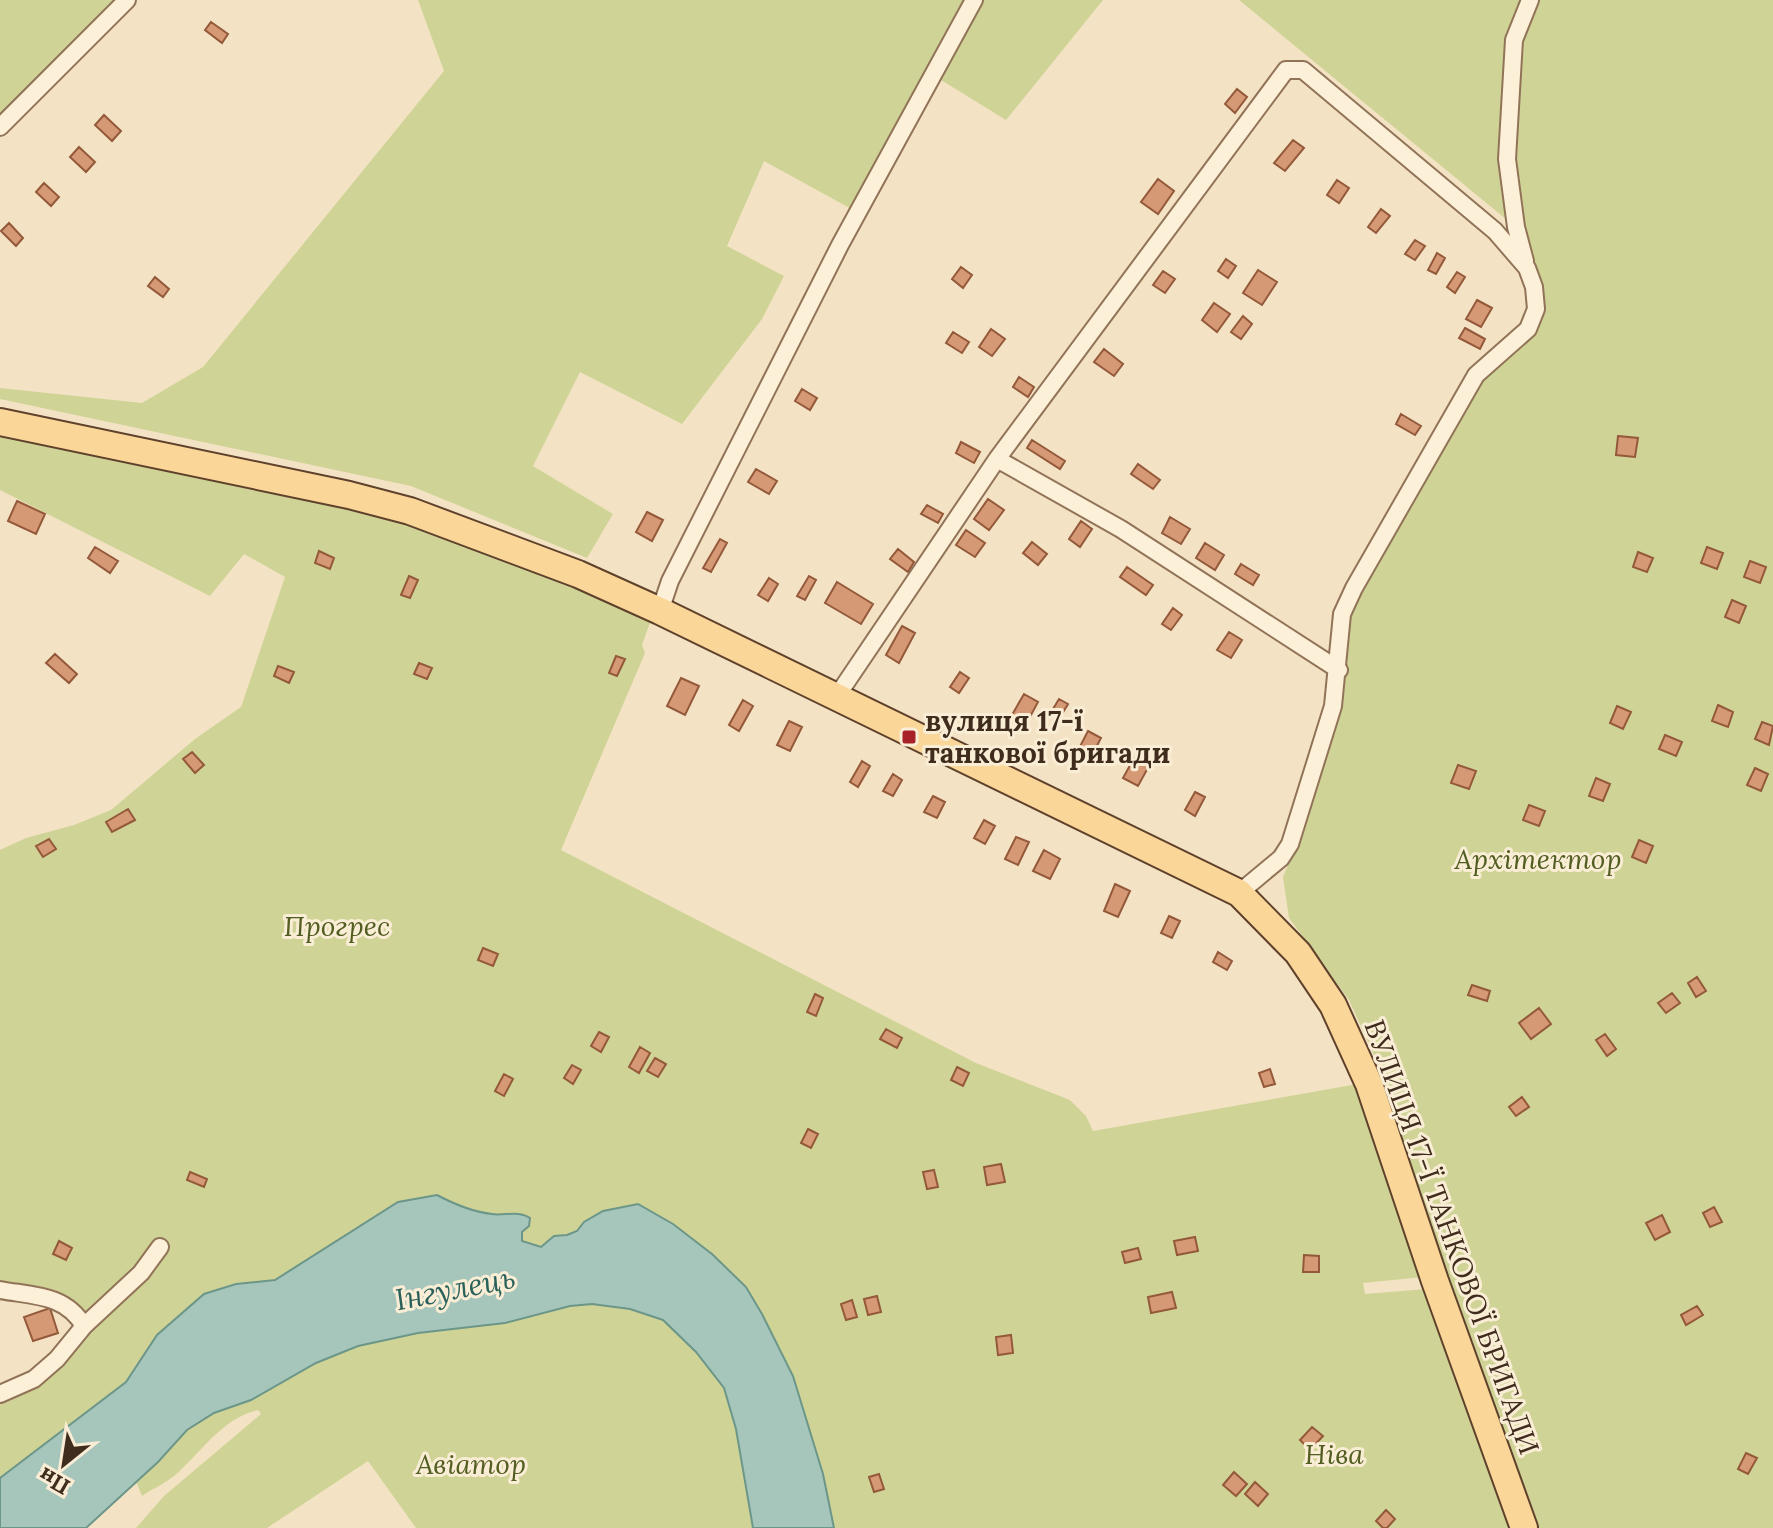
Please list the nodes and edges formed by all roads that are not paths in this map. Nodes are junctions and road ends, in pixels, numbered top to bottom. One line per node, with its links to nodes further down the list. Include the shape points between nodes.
1 (127, 0): 4 (street)
2 (974, 0): 8 (street, via 840,245 670,581)
3 (1530, 0): 5 (street, via 1514,40 1507,159)
4 (0, 127)
5 (1527, 268): 7 (street, via 1495,231 1303,70 1286,70); 9 (street, via 1536,309 1528,329 1476,375 1354,588 1342,614)
6 (0, 422): 8 (main road, ВУЛИЦЯ 17-Ї ТАНКОВОЇ БРИГАДИ, via 410,511)
7 (997, 459): 9 (street, via 1121,529); 10 (street)
8 (660, 611): 10 (main road, ВУЛИЦЯ 17-Ї ТАНКОВОЇ БРИГАДИ)
9 (1339, 670): 11 (street, via 1290,844)
10 (837, 696): 11 (main road, ВУЛИЦЯ 17-Ї ТАНКОВОЇ БРИГАДИ)
11 (1239, 893): 16 (main road, ВУЛИЦЯ 17-Ї ТАНКОВОЇ БРИГАДИ, via 1298,953 1333,1005 1369,1084)
12 (160, 1247): 14 (street, via 141,1273)
13 (0, 1290): 14 (street, via 55,1298)
14 (84, 1326): 15 (street, via 34,1379)
15 (0, 1394)
16 (1524, 1528)

